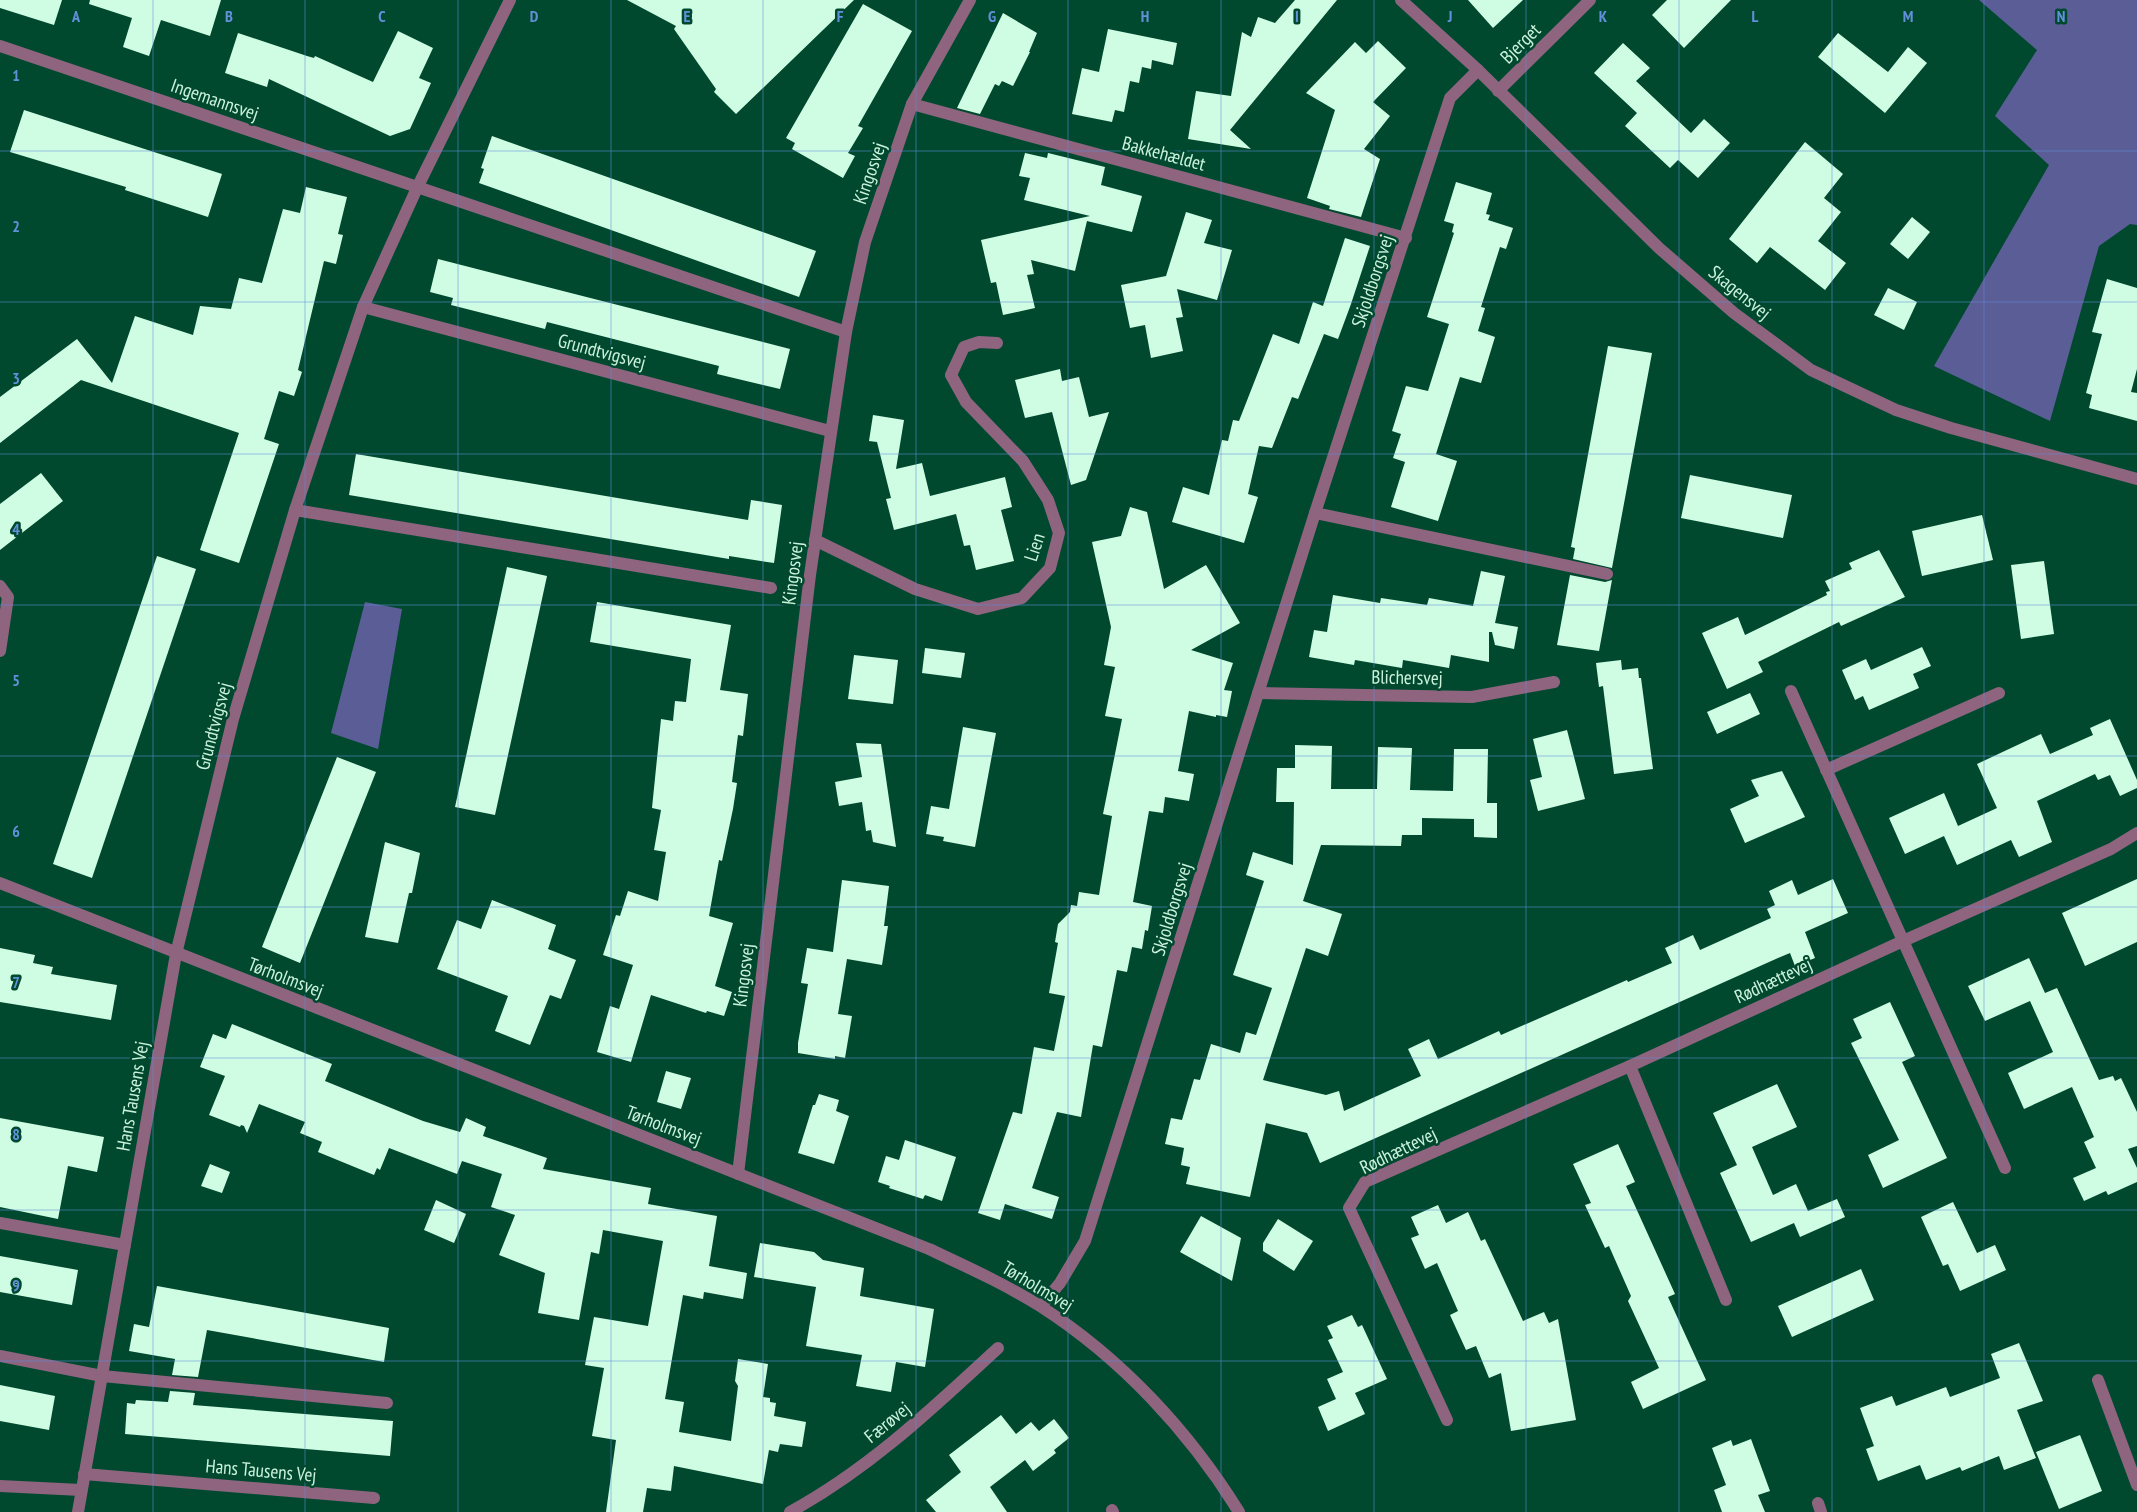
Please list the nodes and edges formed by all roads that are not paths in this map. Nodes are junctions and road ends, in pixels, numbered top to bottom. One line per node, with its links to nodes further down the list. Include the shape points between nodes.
1 (510, 0): 9 (street, Grundtvigsvej)
2 (970, 0): 8 (street, Kingosvej)
3 (1401, 0): 6 (street, Skagensvej)
4 (1590, 0): 7 (street, Bjerget)
5 (0, 46): 9 (street, Ingemannsvej)
6 (1478, 70): 7 (street, Skagensvej); 10 (street, Skjoldborgsvej, via 1450,98)
7 (1498, 91): 15 (street, Skagensvej, via 1659,248 1734,313 1811,370 1896,410)
8 (912, 104): 10 (street, Bakkehældet); 12 (street, Kingosvej, via 865,242)
9 (417, 188): 11 (street, Grundtvigsvej); 12 (street)
10 (1406, 238): 17 (street, Skjoldborgsvej)
11 (364, 307): 14 (street, Grundtvigsvej); 16 (street, Grundtvigsvej)
12 (846, 332): 14 (street, Kingosvej)
13 (997, 343): 18 (street, Lien, via 979,342 964,347 952,375 966,402 1023,461 1048,500 1059,533 1050,568 1022,598 978,609 915,589)
14 (830, 431): 18 (street, Kingosvej)
15 (2137, 479)
16 (295, 510): 21 (street); 31 (street, Grundtvigsvej, via 233,719)
17 (1315, 513): 19 (street); 25 (street, Skjoldborgsvej)
18 (815, 540): 34 (street, Kingosvej)
19 (1607, 574)
20 (0, 586): 22 (street, via 8,597)
21 (771, 588)
22 (0, 651)
23 (1554, 682): 25 (street, Blichersvej, via 1472,697)
24 (1791, 691): 27 (street)
25 (1258, 693): 38 (street, Skjoldborgsvej, via 1085,1241 1064,1277)
26 (1999, 693): 27 (street)
27 (1826, 770): 30 (street)
28 (2137, 833): 30 (street, Rødhættevej, via 2111,849)
29 (0, 883): 31 (street, Tørholmsvej)
30 (1903, 941): 32 (street, Rødhættevej); 33 (street)
31 (176, 954): 34 (street, Tørholmsvej); 36 (street, Hans Tausens Vej)
32 (1630, 1066): 37 (street); 44 (street, Rødhættevej, via 1365,1182 1349,1208)
33 (2005, 1168)
34 (738, 1174): 38 (street, Tørholmsvej, via 929,1250 999,1282)
35 (0, 1223): 36 (street)
36 (125, 1245): 41 (street, Hans Tausens Vej)
37 (1726, 1300)
38 (1041, 1306): 52 (street, Tørholmsvej, via 1084,1337 1145,1391 1198,1453)
39 (998, 1348): 51 (street, Færøvej, via 909,1431 823,1494)
40 (0, 1356): 41 (street)
41 (102, 1376): 43 (street); 45 (street, Hans Tausens Vej)
42 (2098, 1380): 46 (street)
43 (387, 1403)
44 (1447, 1420)
45 (84, 1474): 48 (street, Hans Tausens Vej); 49 (street, Hans Tausens Vej)
46 (2137, 1485)
47 (0, 1486): 48 (street)
48 (82, 1490): 50 (street, Hans Tausens Vej)
49 (374, 1498)
50 (78, 1512)
51 (790, 1512)
52 (1239, 1512)

